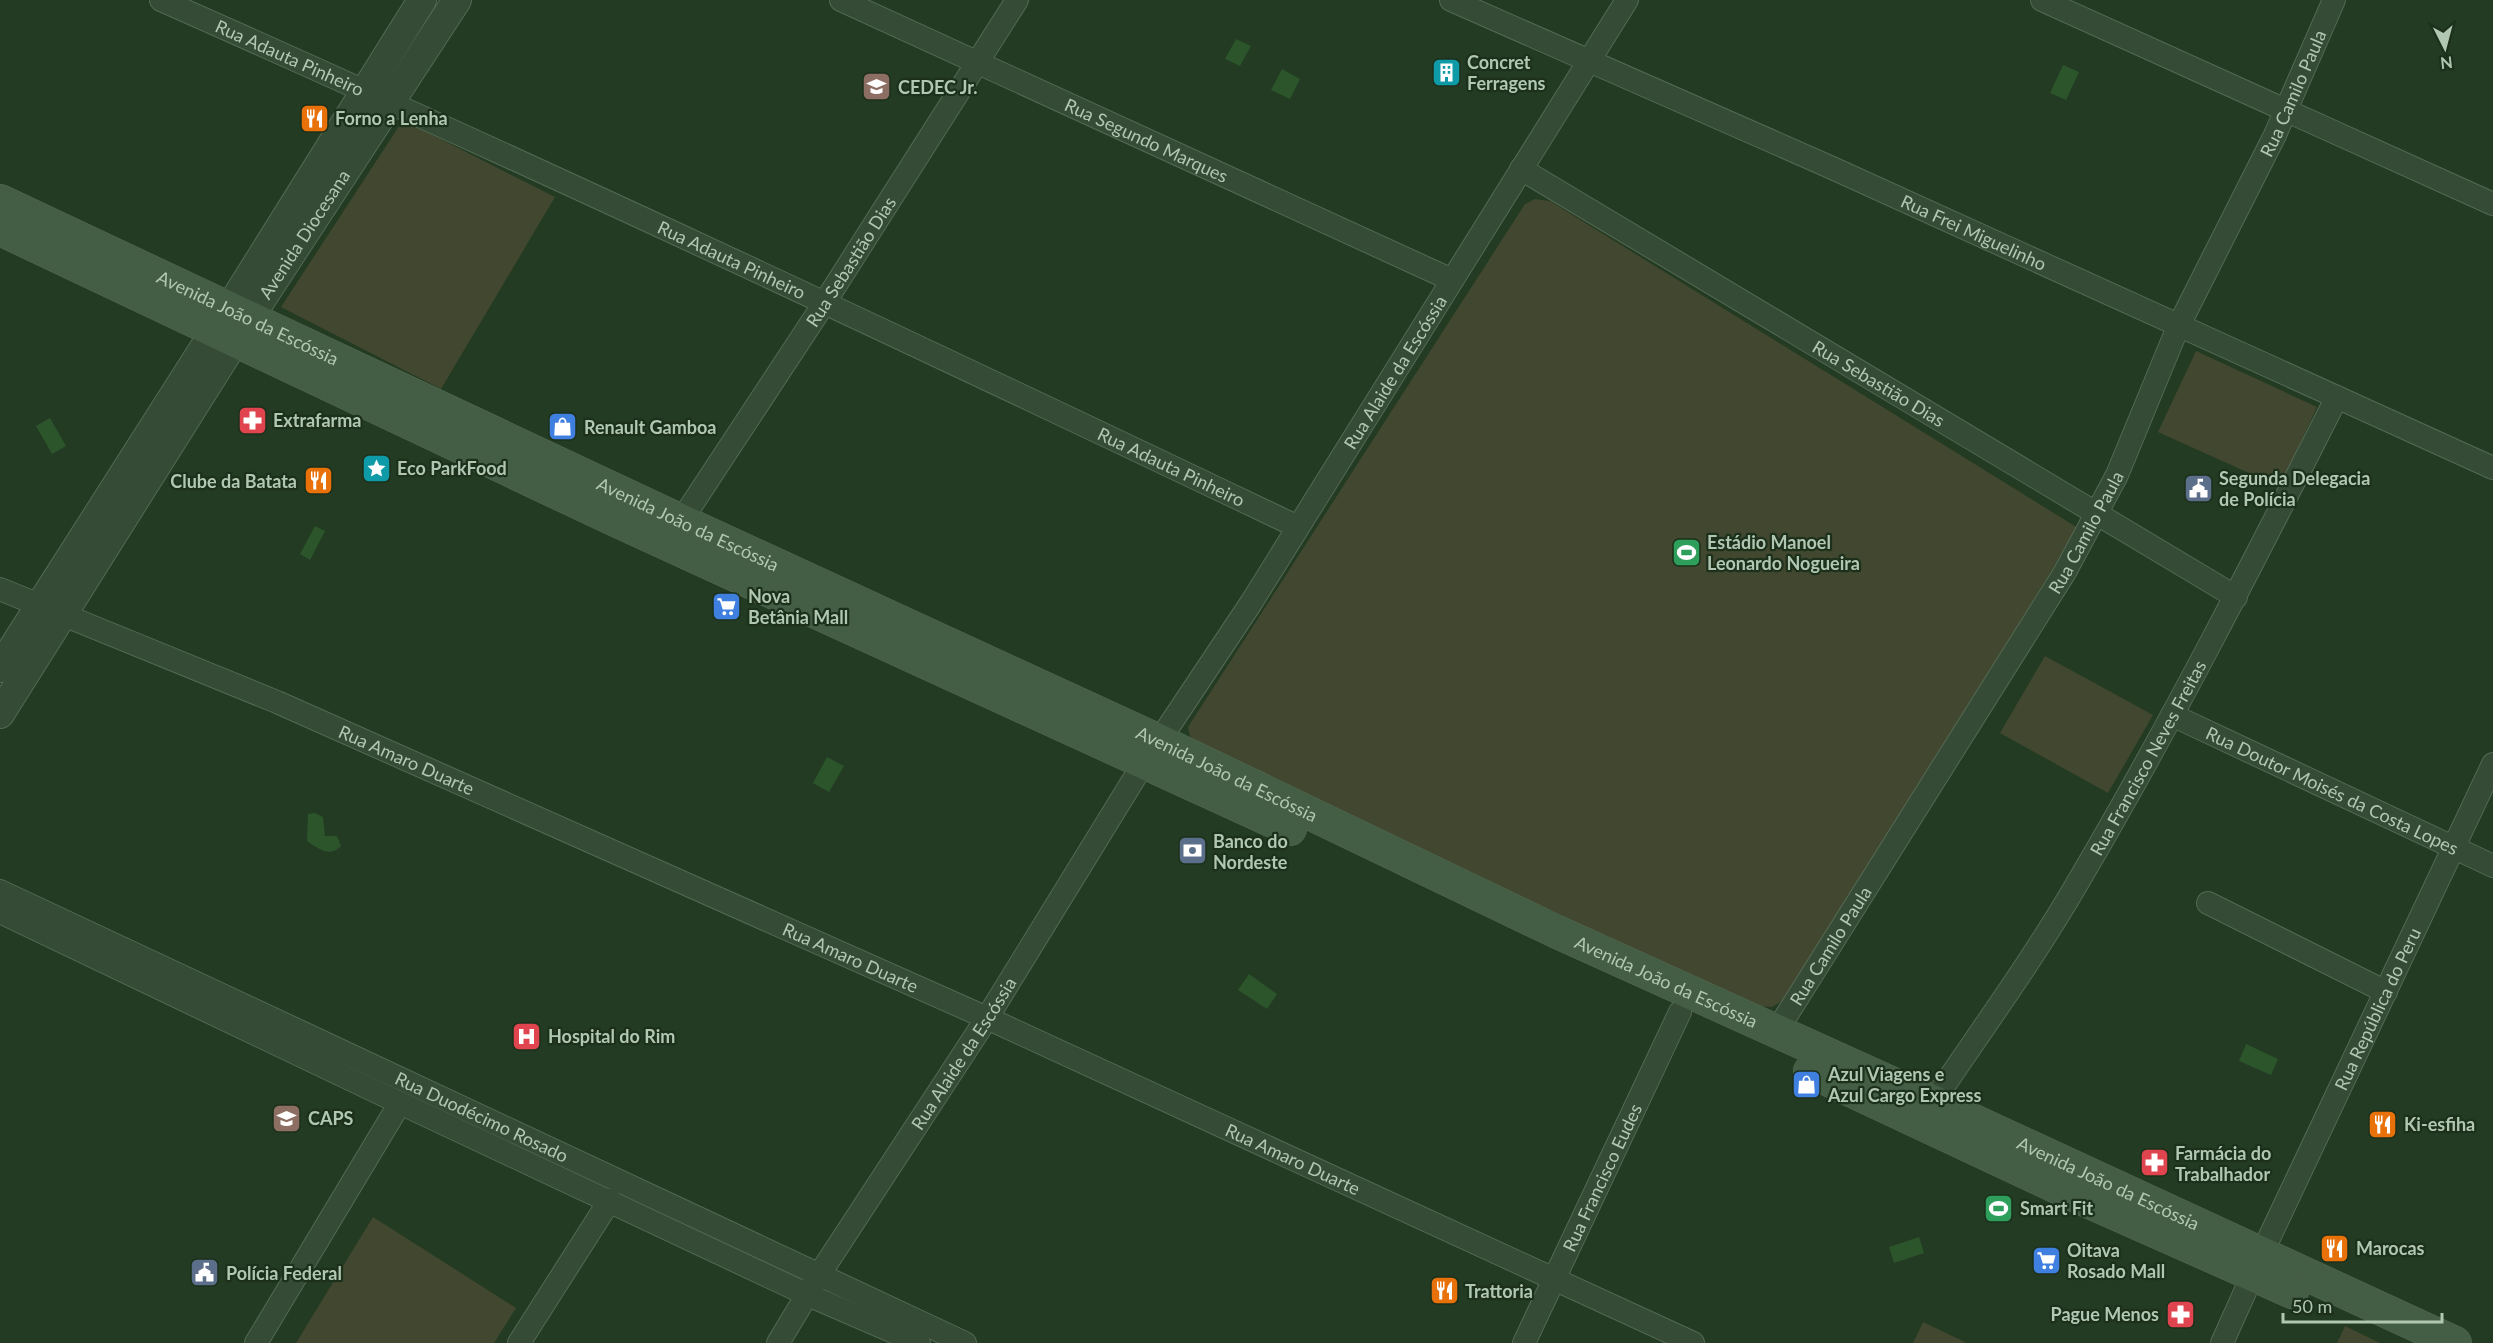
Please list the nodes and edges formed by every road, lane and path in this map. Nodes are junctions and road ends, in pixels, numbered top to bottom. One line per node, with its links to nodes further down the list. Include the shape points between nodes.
1 (161, 0): 12 (street, Rua Adauta Pinheiro)
2 (422, 0): 12 (street, Avenida Diocesana)
3 (457, 0): 13 (street, Avenida Diocesana)
4 (841, 0): 11 (street, Rua Segundo Marques)
5 (1017, 0): 11 (street, Rua Sebastião Dias)
6 (1451, 0): 10 (street, Rua Frei Miguelinho)
7 (1627, 0): 10 (street, Rua Alaide da Escóssia)
8 (2042, 0): 14 (street)
9 (2334, 0): 14 (street, Rua Camilo Paula)
10 (1588, 60): 15 (street, Rua Alaide da Escóssia); 22 (street, Rua Frei Miguelinho)
11 (976, 64): 19 (street, Rua Segundo Marques); 20 (street, Rua Sebastião Dias)
12 (365, 90): 13 (street, Rua Adauta Pinheiro); 21 (street, Avenida Diocesana)
13 (390, 102): 20 (street, Rua Adauta Pinheiro); 21 (street, Avenida Diocesana)
14 (2286, 110): 17 (street); 22 (street, Rua Camilo Paula)
15 (1521, 169): 19 (street, Rua Alaide da Escóssia); 25 (street, Rua Sebastião Dias)
16 (0, 201): 21 (main road, Avenida João da Escóssia)
17 (2493, 204)
18 (0, 229): 21 (main road, Avenida João da Escóssia)
19 (1452, 280): 27 (street, Rua Alaide da Escóssia)
20 (825, 302): 26 (street, Rua Sebastião Dias); 27 (street, Rua Adauta Pinheiro)
21 (233, 324): 26 (main road, Avenida João da Escóssia); 30 (street, Avenida Diocesana); 34 (main road, Avenida João da Escóssia, via 615,520)
22 (2178, 327): 23 (street, Rua Frei Miguelinho); 25 (street, Rua Camilo Paula, via 2117,475)
23 (2337, 397): 24 (street, Rua Frei Miguelinho); 29 (street, Rua Francisco Neves Freitas)
24 (2493, 468)
25 (2096, 515): 29 (street, Rua Sebastião Dias); 44 (street, Rua Camilo Paula, via 2065,572)
26 (681, 521): 34 (main road, Avenida João da Escóssia)
27 (1298, 527): 34 (street, Rua Alaide da Escóssia)
28 (0, 589): 30 (street, Rua Amaro Duarte)
29 (2235, 597): 33 (street, Rua Francisco Neves Freitas)
30 (51, 611): 31 (street, Avenida Diocesana); 32 (street, Avenida Diocesana); 43 (street, Rua Amaro Duarte, via 277,702)
31 (0, 668)
32 (0, 714)
33 (2172, 715): 36 (street, Rua Doutor Moisés da Costa Lopes); 45 (street, Rua Francisco Neves Freitas, via 2043,940)
34 (1152, 751): 42 (main road, Avenida João da Escóssia); 43 (street, Rua Alaide da Escóssia); 44 (main road, Avenida João da Escóssia)
35 (2493, 764): 36 (street, Rua República do Peru)
36 (2454, 847): 37 (street, Rua Doutor Moisés da Costa Lopes); 41 (street, Rua República do Peru)
37 (2493, 866)
38 (0, 891): 50 (street, Rua Duodécimo Rosado)
39 (2208, 903): 41 (street)
40 (0, 912): 46 (street, Rua Duodécimo Rosado)
41 (2386, 992): 48 (street, Rua República do Peru)
42 (1680, 1012): 48 (main road, Avenida João da Escóssia, via 2053,1185); 49 (street, Rua Francisco Eudes)
43 (987, 1018): 49 (street, Rua Amaro Duarte); 50 (street, Rua Alaide da Escóssia)
44 (1776, 1032): 45 (main road, Avenida João da Escóssia)
45 (1933, 1102): 48 (main road, Avenida João da Escóssia)
46 (400, 1103): 47 (street, Rua Duodécimo Rosado); 51 (street)
47 (610, 1200): 50 (street, Rua Duodécimo Rosado); 52 (street)
48 (2258, 1264): 58 (street, Rua República do Peru); 59 (main road, Avenida João da Escóssia); 60 (main road, Avenida João da Escóssia)
49 (1554, 1279): 56 (street, Rua Francisco Eudes); 57 (street, Rua Amaro Duarte)
50 (814, 1285): 53 (street, Rua Alaide da Escóssia); 54 (street, Rua Duodécimo Rosado); 55 (street, Rua Duodécimo Rosado)
51 (256, 1343)
52 (519, 1343)
53 (778, 1343)
54 (919, 1343)
55 (965, 1343)
56 (1524, 1343)
57 (1693, 1343)
58 (2222, 1343)
59 (2400, 1343)
60 (2455, 1343)

